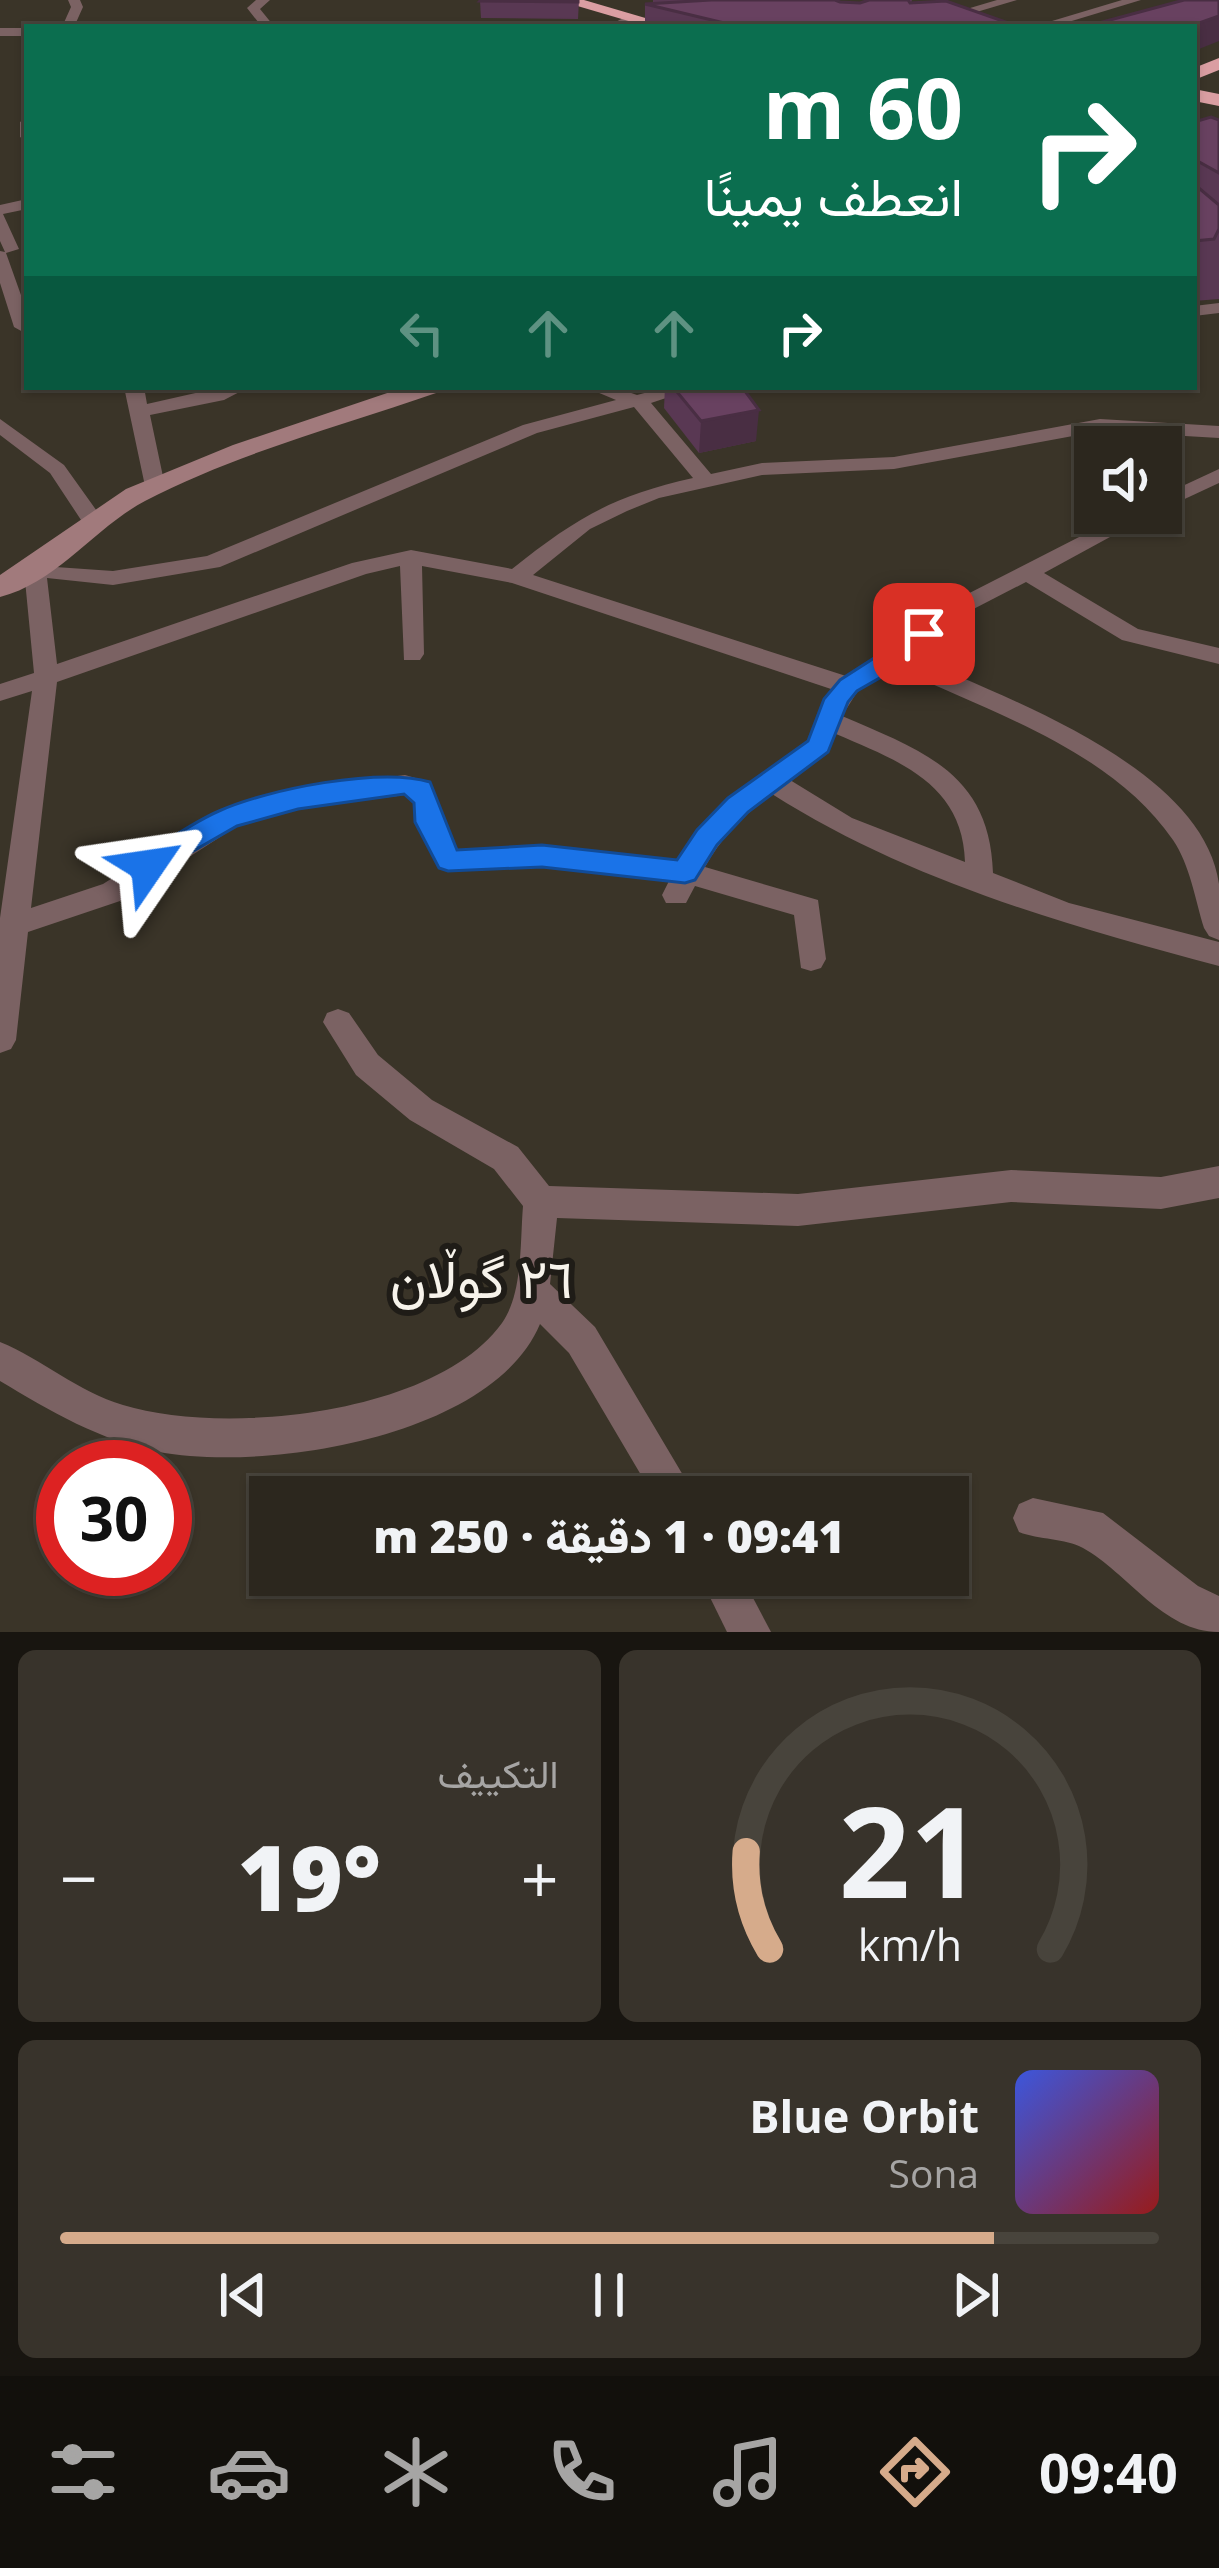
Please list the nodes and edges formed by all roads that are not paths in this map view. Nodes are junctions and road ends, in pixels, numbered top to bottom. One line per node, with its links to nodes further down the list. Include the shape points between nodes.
1 (264, 0): 9 (street, via 253,8)
2 (565, 0): 7 (highway)
3 (614, 0): 8 (highway)
4 (1012, 0): 12 (street)
5 (1136, 0): 13 (street)
6 (901, 9): 12 (street)
7 (631, 18): 10 (street); 11 (highway)
8 (693, 23)
9 (266, 24)
10 (618, 24)
11 (656, 24)
12 (939, 24)
13 (1049, 24)
14 (0, 214): 15 (street)
15 (9, 250): 16 (street)
16 (23, 327)
17 (135, 390): 23 (street)
18 (231, 390): 23 (street)
19 (422, 390): 28 (main road)
20 (605, 390): 22 (street)
21 (678, 390): 22 (street)
22 (640, 401): 27 (street); 33 (street, via 530,429 212,562 113,578)
23 (139, 411): 28 (street)
24 (0, 425): 30 (street, via 57,469)
25 (1219, 432): 27 (street, via 1100,425 894,464 812,464)
26 (1219, 475): 29 (street)
27 (706, 481): 35 (street, via 653,493 582,524)
28 (155, 486): 30 (main road)
29 (1182, 494)
30 (93, 521): 33 (main road)
31 (1101, 534): 34 (street)
32 (411, 557): 35 (street); 37 (street); 40 (street)
33 (35, 570): 36 (main road); 40 (street)
34 (1026, 572): 38 (street, via 1130,635); 39 (street, via 952,611)
35 (516, 577): 41 (street)
36 (0, 586)
37 (412, 654)
38 (1219, 656)
39 (896, 658): 41 (street); 47 (street, via 1113,763 1158,799 1187,838)
40 (46, 675): 42 (street); 48 (street)
41 (848, 686): 43 (street)
42 (0, 693)
43 (831, 722): 44 (street, via 819,746); 45 (street, via 905,755 953,791 970,814)
44 (772, 782): 45 (street, via 842,825); 46 (street, via 707,838)
45 (979, 880): 49 (street, via 1064,914)
46 (680, 884): 48 (street, via 542,856 448,861 428,803 405,784 229,818 113,892); 50 (street, via 808,908)
47 (1219, 928)
48 (6, 929): 52 (street)
49 (1219, 954)
50 (811, 959)
51 (338, 1022): 54 (street, via 367,1065 421,1110 506,1158)
52 (0, 1040)
53 (1219, 1182): 54 (street, via 1161,1193 1010,1186 798,1210)
54 (541, 1202): 55 (street)
55 (532, 1291): 56 (street, via 514,1338 461,1387 312,1431 183,1438 122,1425); 57 (street, via 582,1340)
56 (0, 1360)
57 (663, 1476)
58 (1034, 1518): 60 (street, via 1089,1527 1183,1601)
59 (730, 1596): 61 (street)
60 (1219, 1617)
61 (750, 1632)

